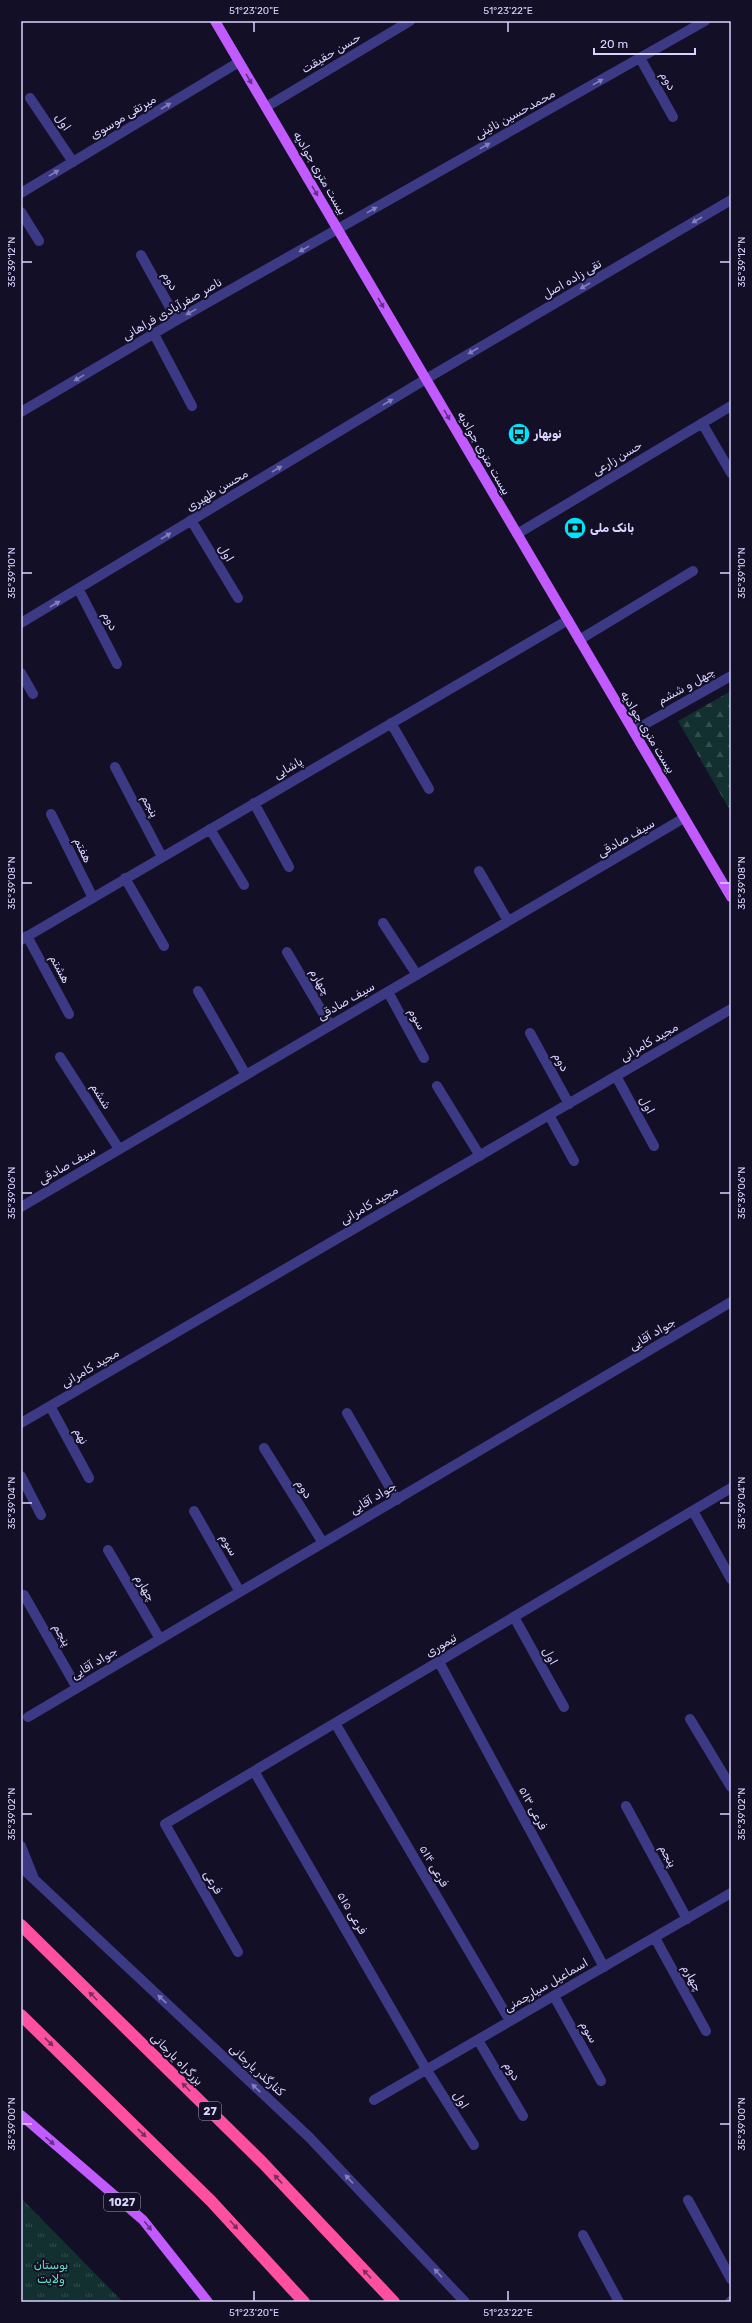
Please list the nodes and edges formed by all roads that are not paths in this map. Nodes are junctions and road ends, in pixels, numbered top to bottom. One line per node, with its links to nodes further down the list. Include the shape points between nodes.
1 (215, 21): 5 (main road, بیست متری جوادیه)
2 (410, 21): 7 (street, حسن حقیقت)
3 (705, 21): 4 (street, محمدحسین نائینی)
4 (640, 58): 8 (street, دوم); 13 (street, محمدحسین نائینی, one-way to 4)
5 (239, 62): 7 (main road, بیست متری جوادیه, one-way to 7); 9 (street, میرتقی موسوی, one-way to 5)
6 (30, 98): 9 (street, اول)
7 (266, 107): 13 (main road, بیست متری جوادیه, one-way to 13)
8 (672, 117)
9 (73, 162): 10 (street, میرتقی موسوی, one-way to 9)
10 (21, 194)
11 (731, 200): 18 (street, تقی زاده اصل, one-way to 18)
12 (21, 212): 14 (street)
13 (338, 229): 16 (street, ناصر صفرآبادی فراهانی, one-way to 16); 18 (main road, بیست متری جوادیه, one-way to 18)
14 (39, 241)
15 (141, 255): 16 (street, دوم)
16 (177, 320): 17 (street, ناصر صفرآبادی فراهانی)
17 (154, 334): 19 (street); 21 (street, ناصر صفرآبادی فراهانی, one-way to 21)
18 (426, 379): 24 (street, محسن ظهیری, one-way to 18); 25 (main road, بیست متری جوادیه, one-way to 25)
19 (192, 406)
20 (731, 406): 22 (street, حسن زارعی)
21 (21, 412)
22 (702, 423): 23 (street); 25 (street, حسن زارعی)
23 (731, 473)
24 (191, 520): 27 (street, محسن ظهیری, one-way to 24); 28 (street, اول)
25 (517, 534): 29 (main road, بیست متری جوادیه)
26 (693, 571): 31 (street)
27 (79, 590): 30 (street, محسن ظهیری, one-way to 27); 32 (street, دوم)
28 (238, 598)
29 (568, 620): 31 (main road, بیست متری جوادیه); 36 (street, پاشایی)
30 (21, 623)
31 (579, 640): 37 (main road, بیست متری جوادیه)
32 (117, 664)
33 (21, 673): 35 (street)
34 (731, 676): 37 (street, چهل و ششم)
35 (33, 694)
36 (391, 723): 39 (street); 40 (street, پاشایی)
37 (633, 731): 42 (main road, بیست متری جوادیه)
38 (115, 767): 44 (street, پنجم)
39 (429, 789)
40 (254, 803): 43 (street, پاشایی); 45 (street)
41 (51, 814): 50 (street, هفتم)
42 (684, 818): 49 (main road, بیست متری جوادیه); 51 (street, سیف صادقی)
43 (210, 829): 44 (street, پاشایی); 48 (street)
44 (162, 857): 47 (street, پاشایی)
45 (289, 867)
46 (479, 871): 51 (street)
47 (125, 878): 50 (street, پاشایی); 54 (street)
48 (244, 885)
49 (731, 897)
50 (93, 898): 53 (street, پاشایی)
51 (508, 922): 56 (street, سیف صادقی)
52 (382, 923): 56 (street)
53 (24, 938): 60 (street, هشتم)
54 (164, 946)
55 (287, 952): 61 (street, چهارم)
56 (417, 975): 58 (street, سیف صادقی)
57 (198, 991): 65 (street)
58 (388, 992): 61 (street, سیف صادقی); 64 (street, سوم)
59 (731, 1009): 66 (street, مجید کامرانی)
60 (69, 1014)
61 (330, 1025): 65 (street, سیف صادقی)
62 (530, 1033): 68 (street, دوم)
63 (60, 1057): 71 (street, ششم)
64 (424, 1058)
65 (246, 1075): 71 (street, سیف صادقی)
66 (616, 1076): 68 (street, مجید کامرانی); 70 (street, اول)
67 (437, 1086): 72 (street)
68 (569, 1104): 69 (street, مجید کامرانی)
69 (549, 1115): 72 (street, مجید کامرانی); 73 (street)
70 (654, 1146)
71 (119, 1149): 74 (street, سیف صادقی)
72 (480, 1156): 76 (street, مجید کامرانی)
73 (574, 1161)
74 (21, 1207)
75 (731, 1302): 83 (street, جواد آقایی)
76 (50, 1406): 78 (street, مجید کامرانی); 81 (street, نهم)
77 (347, 1413): 83 (street)
78 (21, 1423)
79 (264, 1448): 87 (street, دوم)
80 (21, 1476): 86 (street)
81 (89, 1478)
82 (731, 1488): 85 (street, تیموری)
83 (397, 1500): 87 (street, جواد آقایی)
84 (194, 1511): 90 (street, سوم)
85 (693, 1511): 89 (street); 92 (street, تیموری)
86 (41, 1515)
87 (323, 1543): 90 (street, جواد آقایی)
88 (108, 1550): 93 (street, چهارم)
89 (731, 1579)
90 (240, 1592): 93 (street, جواد آقایی)
91 (24, 1595): 95 (street, پنجم)
92 (514, 1617): 94 (street, تیموری); 96 (street, اول)
93 (160, 1639): 95 (street, جواد آقایی)
94 (439, 1662): 99 (street, تیموری); 112 (street, فرعی ۵۱۳)
95 (77, 1688): 97 (street, جواد آقایی)
96 (564, 1707)
97 (28, 1717)
98 (690, 1719): 101 (street)
99 (335, 1723): 100 (street, تیموری); 115 (street, فرعی ۵۱۴)
100 (254, 1770): 103 (street, تیموری); 118 (street, فرعی ۵۱۵)
101 (731, 1787)
102 (626, 1806): 108 (street, پنجم)
103 (165, 1824): 111 (street, فرعی)
104 (21, 1846): 106 (street)
105 (21, 1867): 106 (street, کنارگذر یارجانی)
106 (35, 1880): 130 (street, کنارگذر یارجانی, one-way to 106, via 309,2137)
107 (731, 1894): 108 (street, اسماعیل سیارچمنی)
108 (687, 1919): 110 (street, اسماعیل سیارچمنی)
109 (21, 1925): 129 (highway, بزرگراه یارجانی / 27, one-way to 109, via 262,2162)
110 (655, 1938): 112 (street, اسماعیل سیارچمنی); 116 (street, چهارم)
111 (238, 1952)
112 (604, 1967): 113 (street, اسماعیل سیارچمنی)
113 (554, 1996): 115 (street, اسماعیل سیارچمنی); 119 (street, سوم)
114 (21, 2015): 128 (highway, one-way to 128, via 211,2201)
115 (510, 2021): 117 (street, اسماعیل سیارچمنی)
116 (706, 2031)
117 (478, 2040): 118 (street, اسماعیل سیارچمنی); 122 (street, دوم)
118 (426, 2069): 120 (street, اسماعیل سیارچمنی); 123 (street, اول)
119 (601, 2081)
120 (374, 2100)
121 (21, 2115): 127 (main road, 1027, one-way to 127, via 143,2220)
122 (523, 2116)
123 (474, 2145)
124 (688, 2200): 126 (street)
125 (583, 2235): 131 (street)
126 (731, 2279)
127 (208, 2302)
128 (304, 2302)
129 (394, 2302)
130 (465, 2302)
131 (619, 2302)

